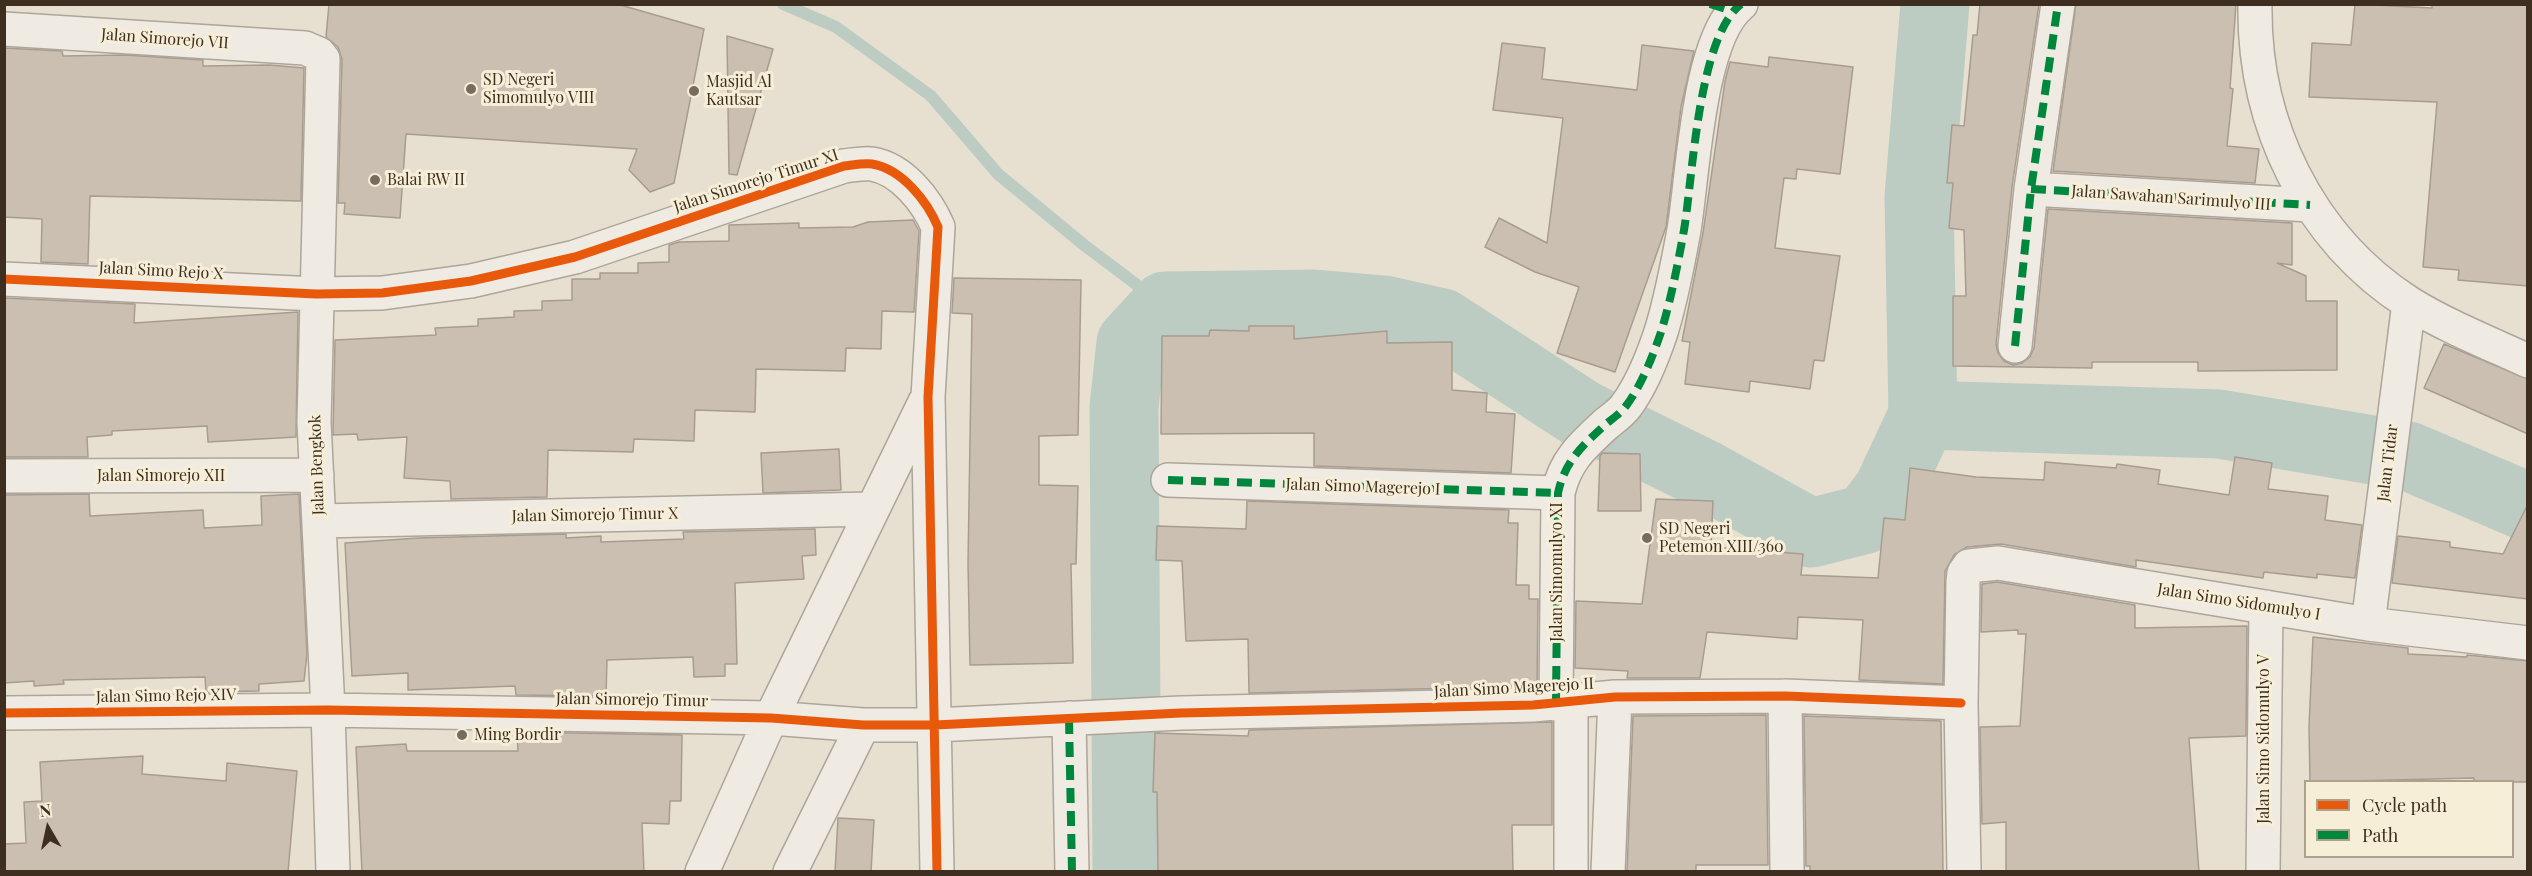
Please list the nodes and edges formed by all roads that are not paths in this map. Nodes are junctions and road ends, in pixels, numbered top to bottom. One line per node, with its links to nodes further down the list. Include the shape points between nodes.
1 (2058, 4): 6 (street)
2 (2255, 4): 7 (street, via 2258,56 2268,115 2286,162)
3 (1728, 7): 17 (street, Jalan Simomulyo XI, via 1705,86 1683,231 1661,332 1625,407 1569,461)
4 (4, 29): 5 (street, Jalan Simorejo VII, via 305,48)
5 (323, 59): 9 (street, Jalan Bengkok)
6 (2031, 189): 7 (street, Jalan Sawahan Sarimulyo III); 11 (street)
7 (2310, 205): 10 (street, via 2336,239)
8 (4, 279): 9 (street, Jalan Simo Rejo X)
9 (316, 294): 13 (street, Jalan Simorejo Timur XI, via 382,292 471,281 564,260 844,166 871,164 905,181 931,209 938,227); 14 (street, Jalan Bengkok)
10 (2409, 303): 12 (street); 21 (street, Jalan Tidar)
11 (2015, 346)
12 (2528, 361)
13 (928, 397): 18 (street); 32 (street, Jalan Simorejo Timur XI)
14 (317, 475): 15 (street, Jalan Simorejo XII); 19 (street, Jalan Bengkok)
15 (4, 476)
16 (1168, 480): 17 (street, Jalan Simo Magerejo I)
17 (1558, 493): 25 (street, Jalan Simomulyo XI)
18 (871, 509): 19 (street, Jalan Simorejo Timur X); 29 (street)
19 (319, 521): 27 (street, Jalan Bengkok)
20 (2266, 607): 21 (street, Jalan Simo Sidomulyo I); 26 (street, Jalan Simo Sidomulyo I, via 1998,563 1969,566 1963,582); 42 (street, Jalan Simo Sidomulyo V)
21 (2368, 624): 22 (street, Jalan Simo Sidomulyo I)
22 (2528, 643)
23 (1785, 696): 24 (street, Jalan Simo Magerejo II); 26 (street, Jalan Simo Magerejo II); 40 (street)
24 (1615, 697): 25 (street, Jalan Simo Magerejo II); 39 (street)
25 (1563, 703): 30 (street, Jalan Simo Magerejo II); 38 (street, Jalan Simomulyo XI)
26 (1960, 703): 41 (street)
27 (328, 710): 28 (street, Jalan Simo Rejo XIV); 29 (street, Jalan Simorejo Timur); 33 (street, Jalan Bengkok)
28 (4, 713)
29 (771, 718): 31 (street, Jalan Simorejo Timur); 34 (street)
30 (1069, 718): 32 (street, Jalan Simorejo Timur); 37 (street)
31 (863, 725): 32 (street, Jalan Simorejo Timur); 35 (street)
32 (935, 725): 36 (street)
33 (333, 872)
34 (702, 872)
35 (790, 872)
36 (937, 872)
37 (1072, 872)
38 (1571, 872)
39 (1608, 872)
40 (1787, 872)
41 (1964, 872)
42 (2263, 872)

